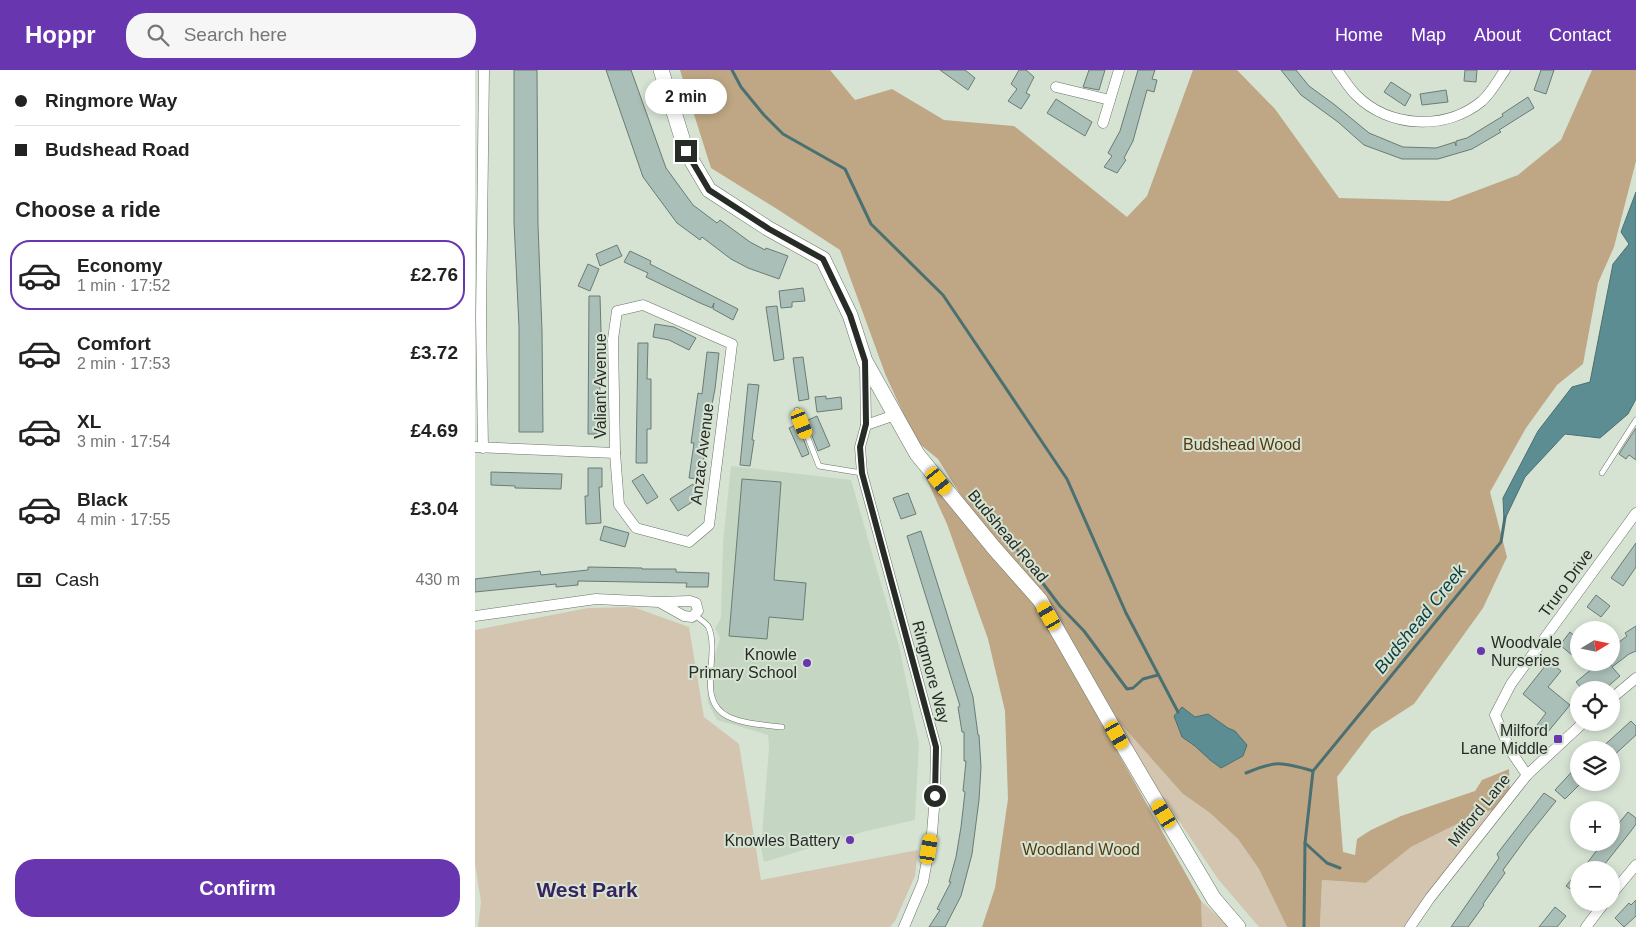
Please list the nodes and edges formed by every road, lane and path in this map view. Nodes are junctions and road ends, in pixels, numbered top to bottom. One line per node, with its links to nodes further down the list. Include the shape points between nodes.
1 (484, 70): 15 (street)
2 (661, 70): 10 (street, Budshead Road, via 686,151 709,190 823,259 850,315)
3 (1119, 70): 7 (street)
4 (1337, 70): 5 (street, via 1356,95 1376,109 1401,120 1421,122 1447,119 1467,111 1483,100)
5 (1505, 70)
6 (1056, 87): 7 (street)
7 (1110, 100): 8 (street)
8 (1103, 123)
9 (729, 361): 16 (street, Valiant Avenue, via 732,344 643,305 617,311 613,339); 16 (street, Anzac Avenue, via 709,525 689,542 636,528 619,505)
10 (865, 361): 12 (street, Budshead Road); 14 (street, Ringmore Way)
11 (797, 410): 17 (lane, via 819,466)
12 (895, 415): 14 (street); 32 (street, Budshead Road, via 917,454 1040,600 1216,902)
13 (1636, 420): 18 (lane)
14 (866, 424): 17 (street, Ringmore Way, via 860,447)
15 (479, 448): 16 (street)
16 (615, 452)
17 (862, 473): 31 (street, Ringmore Way, via 936,747 932,833 923,882)
18 (1602, 473)
19 (1636, 513): 27 (street, Truro Drive, via 1511,684 1495,715 1510,750)
20 (659, 602): 21 (street, via 684,616); 21 (street, via 696,603 698,611); 22 (street, via 596,599)
21 (695, 615): 25 (lane, via 708,627 712,647 710,689 715,707 743,722)
22 (475, 616)
23 (1636, 678): 24 (street)
24 (1620, 691)
25 (782, 727)
26 (1574, 731): 27 (street, Milford Lane)
27 (1527, 775): 33 (street, Milford Lane)
28 (1636, 865): 29 (street)
29 (1620, 884)
30 (1598, 911): 34 (street)
31 (904, 927)
32 (1238, 927)
33 (1410, 927)
34 (1586, 927)

